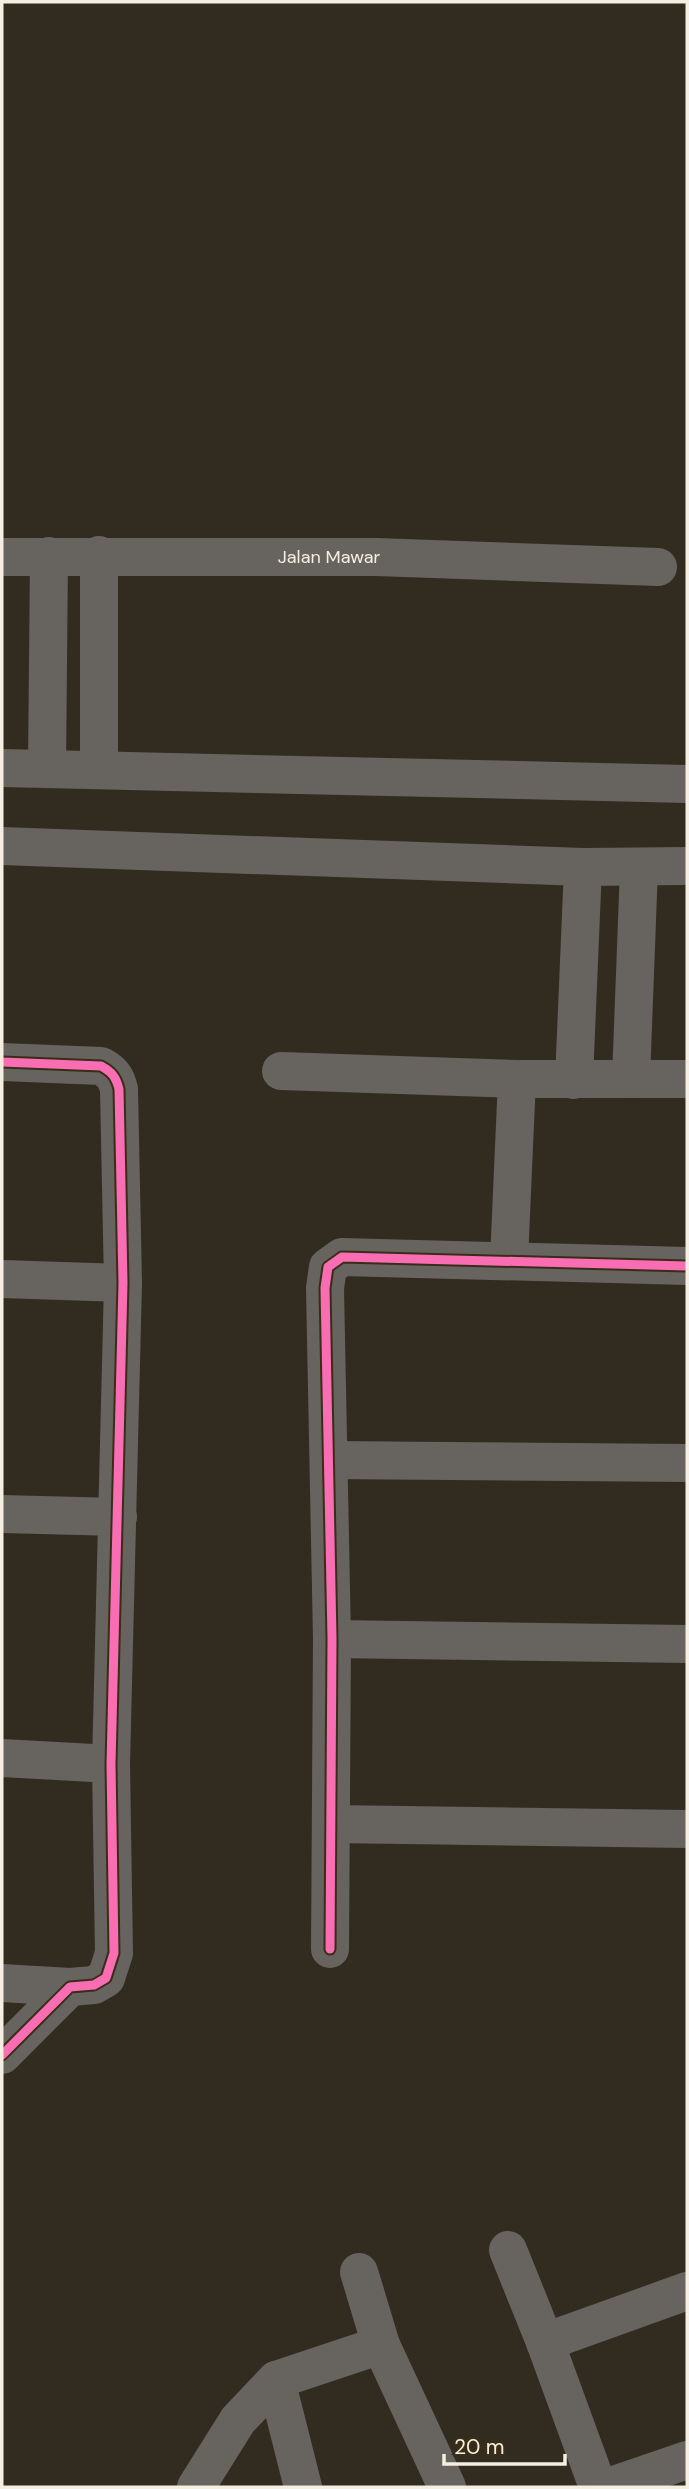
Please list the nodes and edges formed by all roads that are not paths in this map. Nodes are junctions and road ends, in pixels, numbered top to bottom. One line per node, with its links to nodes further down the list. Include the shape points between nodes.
1 (99, 555): 2 (street, Jalan Mawar); 4 (street, Jalan Mawar, via 376,557); 7 (street)
2 (49, 556): 3 (street, Jalan Mawar); 6 (street)
3 (2, 557)
4 (658, 567)
5 (2, 768): 6 (street)
6 (47, 769): 7 (street)
7 (99, 770): 8 (street)
8 (687, 784)
9 (2, 846): 11 (street)
10 (687, 866): 12 (street)
11 (583, 867): 12 (street); 18 (street)
12 (639, 867): 16 (street)
13 (2, 1062): 22 (street, via 94,1065 116,1078)
14 (281, 1071): 15 (street)
15 (517, 1079): 18 (street); 19 (street)
16 (631, 1079): 17 (street); 18 (street)
17 (687, 1079)
18 (574, 1080)
19 (509, 1260): 20 (street); 23 (street, via 342,1256 328,1267)
20 (687, 1266)
21 (2, 1279): 22 (street)
22 (123, 1283): 26 (street)
23 (329, 1460): 24 (street); 27 (street)
24 (687, 1463)
25 (2, 1514): 26 (street)
26 (118, 1517): 30 (street)
27 (332, 1639): 28 (street); 31 (street)
28 (687, 1644)
29 (2, 1758): 30 (street)
30 (111, 1763): 35 (street, via 114,1953 106,1978 94,1985)
31 (332, 1824): 32 (street); 33 (street)
32 (687, 1829)
33 (330, 1949)
34 (2, 1983): 35 (street)
35 (70, 1987): 36 (street)
36 (2, 2055)
37 (508, 2250): 40 (street)
38 (359, 2272): 41 (street)
39 (687, 2291): 40 (street)
40 (545, 2342): 47 (street)
41 (381, 2345): 42 (street); 46 (street)
42 (276, 2380): 44 (street, via 238,2420); 45 (street)
43 (687, 2460): 48 (street)
44 (196, 2487)
45 (303, 2487)
46 (447, 2487)
47 (598, 2487)
48 (608, 2487)

